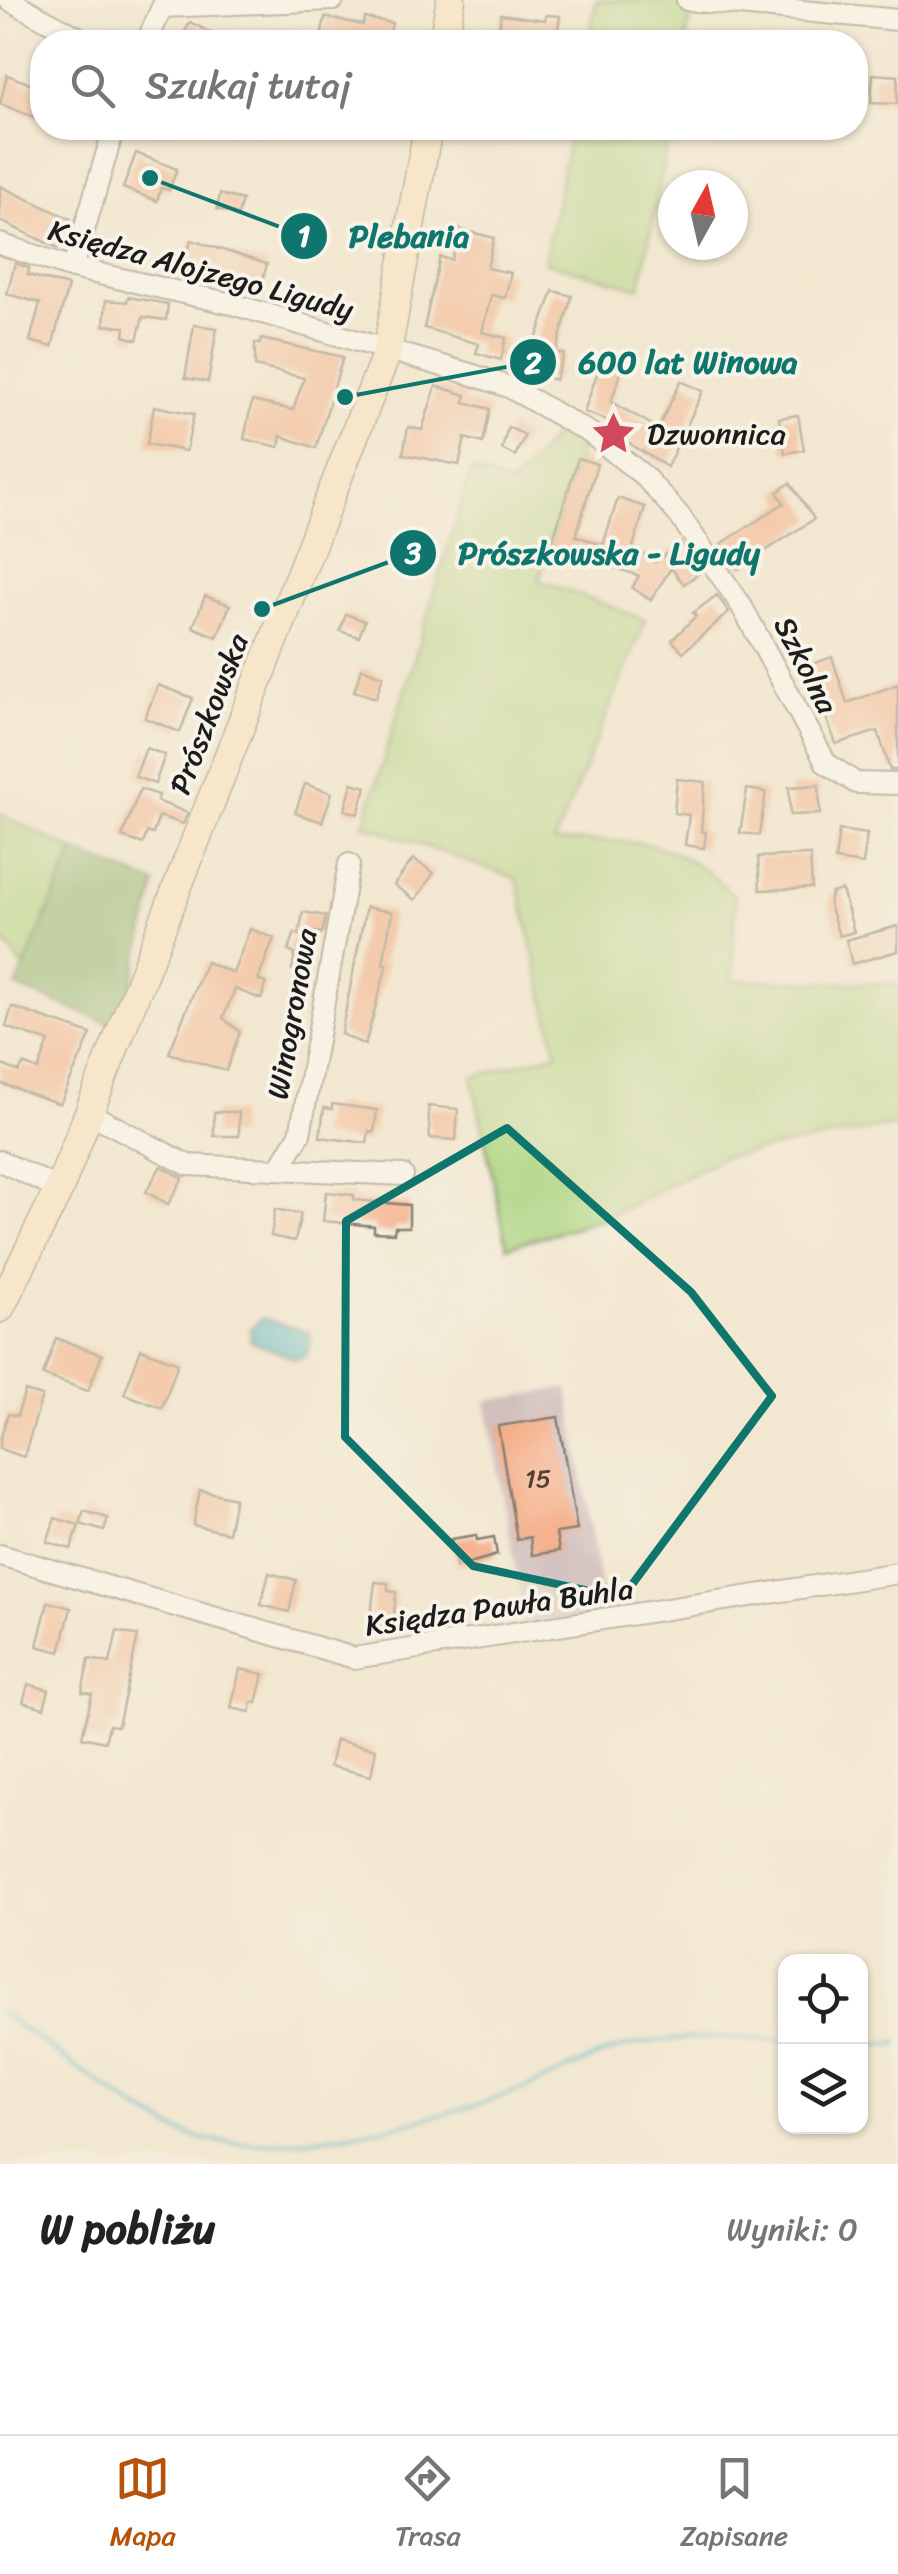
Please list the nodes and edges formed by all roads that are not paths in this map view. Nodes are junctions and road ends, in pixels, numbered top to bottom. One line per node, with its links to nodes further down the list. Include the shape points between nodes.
1 (9, 0): 6 (street)
2 (333, 0): 7 (street, via 162,7)
3 (451, 0): 8 (main road)
4 (688, 0): 5 (street)
5 (898, 20)
6 (65, 30)
7 (152, 30)
8 (445, 30)
9 (110, 140): 12 (street)
10 (426, 140): 13 (main road, Prószkowska)
11 (0, 244): 12 (street, Księdza Alojzego Ligudy)
12 (73, 268): 13 (street, Księdza Alojzego Ligudy, via 232,304)
13 (387, 352): 14 (street, Szkolna, via 509,388 590,432 644,476 680,515 741,605 826,763 856,783); 16 (main road, Prószkowska)
14 (898, 784)
15 (349, 864): 18 (street, Winogronowa, via 300,1134)
16 (89, 1114): 18 (street, via 188,1165); 20 (main road, Prószkowska)
17 (0, 1161): 20 (street)
18 (278, 1169): 19 (street)
19 (403, 1174)
20 (60, 1189): 21 (main road, Prószkowska)
21 (0, 1308)
22 (0, 1555): 23 (street, Księdza Pawła Buhla, via 354,1658)
23 (898, 1573)

